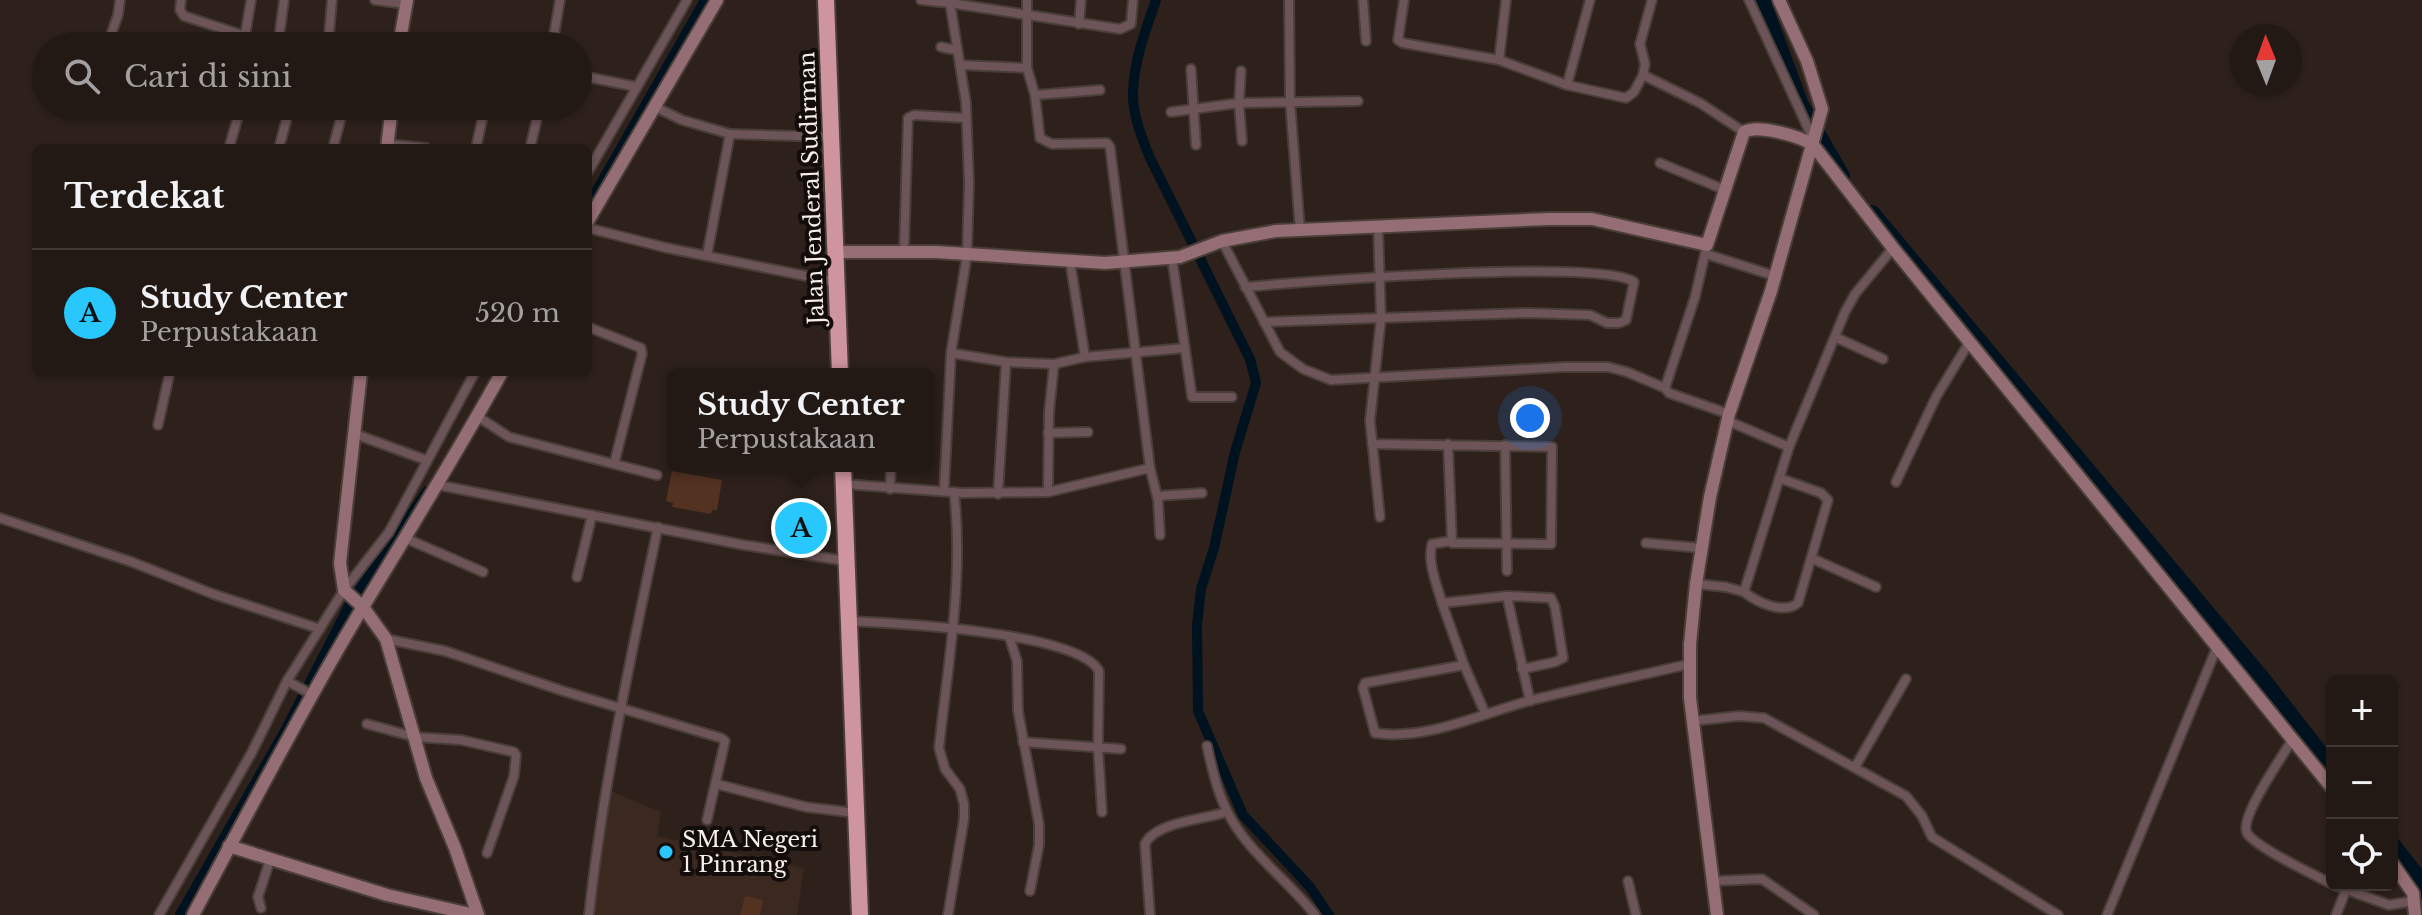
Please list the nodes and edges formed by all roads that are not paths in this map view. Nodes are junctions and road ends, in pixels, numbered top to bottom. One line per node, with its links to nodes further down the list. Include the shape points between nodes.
1 (120, 0): 27 (street)
2 (181, 0): 28 (street, via 184,16)
3 (251, 0): 29 (street)
4 (284, 0): 30 (street)
5 (332, 0): 31 (street)
6 (375, 0): 23 (street)
7 (560, 0): 33 (street)
8 (687, 0): 45 (street)
9 (717, 0): 51 (street)
10 (826, 0): 63 (highway, Jalan Jenderal Sudirman)
11 (921, 0): 24 (street)
12 (1027, 0): 25 (street)
13 (1081, 0): 26 (street)
14 (1133, 0): 26 (street, via 1126,28)
15 (1289, 0): 48 (street)
16 (1363, 0): 34 (street)
17 (1404, 0): 37 (street, via 1398,40)
18 (1506, 0): 37 (street)
19 (1590, 0): 44 (street)
20 (1652, 0): 42 (street, via 1640,44)
21 (1749, 0): 64 (street)
22 (1779, 0): 64 (street, via 1822,109)
23 (406, 2): 32 (street)
24 (950, 2): 25 (street); 36 (street)
25 (1026, 14): 26 (street); 39 (street)
26 (1079, 24)
27 (112, 32)
28 (233, 32)
29 (246, 32)
30 (280, 32)
31 (329, 32)
32 (401, 32)
33 (554, 32)
34 (1366, 41)
35 (941, 47): 36 (street)
36 (956, 50): 38 (street)
37 (1499, 60): 44 (street)
38 (960, 65): 39 (street); 54 (street)
39 (1027, 68): 47 (street)
40 (1191, 69): 52 (street)
41 (1241, 71): 50 (street)
42 (1643, 75): 44 (street, via 1626,98); 61 (street)
43 (592, 78): 45 (street)
44 (1567, 85)
45 (637, 87): 74 (street)
46 (1100, 90): 47 (street)
47 (1035, 95): 89 (street, via 1038,131 1045,142 1109,144)
48 (1290, 101): 49 (street); 50 (street); 79 (street)
49 (1358, 101)
50 (1239, 103): 52 (street); 65 (street)
51 (653, 106): 62 (street); 76 (street)
52 (1194, 108): 53 (street); 72 (street)
53 (1171, 112)
54 (966, 118): 83 (street, via 908,118); 86 (street)
55 (237, 120): 66 (street)
56 (286, 120): 67 (street)
57 (340, 120): 68 (street)
58 (390, 120): 69 (street)
59 (482, 120): 70 (street)
60 (537, 120): 71 (street)
61 (1744, 132): 64 (street, via 1755,128); 75 (street)
62 (730, 134): 63 (street); 85 (street)
63 (832, 137): 84 (highway, Jalan Jenderal Sudirman)
64 (1814, 139): 81 (street); 90 (street)
65 (1242, 141)
66 (230, 144)
67 (280, 144)
68 (334, 144)
69 (387, 144)
70 (477, 144)
71 (531, 144)
72 (1196, 145)
73 (1660, 163): 75 (street)
74 (592, 165)
75 (1725, 190): 82 (street)
76 (592, 214)
77 (1378, 226): 79 (street); 82 (street, via 1592,219); 91 (street)
78 (592, 229): 85 (street)
79 (1300, 230): 80 (street)
80 (1219, 242): 87 (street); 93 (street)
81 (1893, 248): 97 (street, via 1851,300); 98 (street)
82 (1706, 249): 90 (street); 112 (street)
83 (904, 251): 84 (street); 86 (street)
84 (836, 252): 92 (highway, Jalan Jenderal Sudirman)
85 (707, 255): 92 (street)
86 (967, 255): 88 (street); 101 (street)
87 (1172, 258): 89 (street); 99 (street)
88 (1070, 261): 89 (street); 102 (street)
89 (1124, 262): 100 (street)
90 (1775, 276): 115 (street)
91 (1380, 278): 93 (street); 94 (street); 94 (street, via 1578,273 1634,282 1626,320 1619,323 1569,313)
92 (836, 282): 106 (highway, Jalan Jenderal Sudirman)
93 (1245, 287): 95 (street)
94 (1381, 318): 95 (street); 111 (street)
95 (1264, 322): 111 (street, via 1280,352 1316,376)
96 (592, 328): 125 (street, via 639,345 642,352)
97 (1835, 337): 103 (street); 123 (street)
98 (1970, 341): 131 (street, via 1936,397); 166 (street)
99 (1185, 348): 100 (street); 113 (street, via 1192,397)
100 (1137, 351): 102 (street); 126 (street)
101 (951, 353): 104 (street); 135 (street)
102 (1085, 357): 105 (street)
103 (1883, 359)
104 (1006, 362): 105 (street); 138 (street)
105 (1054, 364): 118 (street)
106 (840, 368)
107 (169, 376): 116 (street)
108 (361, 376): 119 (street)
109 (473, 376): 124 (street)
110 (500, 376): 114 (street)
111 (1375, 379): 112 (street, via 1608,367); 120 (street)
112 (1665, 388): 115 (street)
113 (1232, 397)
114 (477, 416): 125 (street, via 509,437); 133 (street)
115 (1728, 417): 123 (street); 149 (street)
116 (158, 425)
117 (1088, 432): 118 (street)
118 (1048, 433): 136 (street)
119 (355, 434): 124 (street); 159 (street, via 340,563)
120 (1372, 444): 121 (street); 141 (street)
121 (1448, 444): 122 (street); 146 (street)
122 (1505, 445): 148 (street); 148 (street, via 1552,447 1553,510 1551,544)
123 (1789, 447): 130 (street)
124 (426, 460): 159 (street)
125 (614, 464): 129 (street)
126 (1150, 468): 136 (street); 139 (street)
127 (843, 472): 132 (highway)
128 (891, 472): 134 (street)
129 (657, 475)
130 (1779, 478): 150 (street, via 1827,497); 157 (street)
131 (1896, 482)
132 (844, 484): 134 (street); 151 (highway)
133 (438, 485): 140 (street); 145 (street)
134 (890, 489): 135 (street)
135 (949, 491): 138 (street); 163 (street, via 958,546)
136 (1048, 492): 138 (street)
137 (1202, 493): 139 (street)
138 (998, 494)
139 (1157, 496): 144 (street)
140 (592, 515): 143 (street); 154 (street)
141 (1380, 517)
142 (0, 518): 162 (street)
143 (658, 527): 151 (street); 174 (street)
144 (1160, 535)
145 (405, 538): 153 (street); 159 (street)
146 (1451, 541): 148 (street); 160 (street, via 1430,548)
147 (1646, 543): 149 (street)
148 (1506, 544): 152 (street)
149 (1701, 548): 155 (street)
150 (1811, 558): 156 (street); 157 (street, via 1794,607 1761,602)
151 (847, 561): 161 (highway)
152 (1507, 571)
153 (483, 572)
154 (577, 577)
155 (1696, 584): 157 (street); 167 (street)
156 (1876, 587)
157 (1744, 592)
158 (1507, 596): 160 (street); 169 (street); 169 (street, via 1551,598 1555,607 1563,658)
159 (353, 598): 162 (street); 165 (street); 172 (street)
160 (1442, 603): 168 (street)
161 (849, 621): 163 (street); 189 (highway)
162 (320, 629): 171 (street)
163 (953, 630): 164 (street); 208 (street, via 939,748 945,769 960,789 964,819)
164 (1009, 636): 179 (street, via 1017,661); 182 (street, via 1066,649 1096,665)
165 (386, 639): 174 (street, via 430,647); 178 (street)
166 (2215, 651): 181 (street); 215 (street)
167 (1689, 664): 173 (street); 176 (street)
168 (1464, 665): 175 (street); 175 (street, via 1365,683 1375,733 1407,734)
169 (1522, 669): 173 (street)
170 (1906, 679): 184 (street)
171 (290, 682): 172 (street); 203 (street)
172 (310, 693): 191 (street)
173 (1530, 701): 175 (street)
174 (620, 708): 186 (street, via 725,741); 206 (street)
175 (1485, 713)
176 (1692, 721): 184 (street, via 1758,716); 196 (street)
177 (367, 724): 178 (street)
178 (415, 737): 192 (street, via 461,740 516,755 514,776); 205 (street)
179 (1023, 742): 182 (street); 198 (street, via 1039,824)
180 (1207, 746): 188 (street)
181 (2289, 746): 185 (street); 197 (street, via 2248,814 2248,834)
182 (1098, 747): 183 (street); 187 (street)
183 (1121, 749)
184 (1855, 767): 214 (street, via 1906,796 1940,844)
185 (2326, 782)
186 (716, 784): 189 (street, via 806,807); 190 (street)
187 (1102, 812)
188 (1227, 812): 209 (street, via 1150,835 1145,844); 210 (street)
189 (857, 813): 207 (highway)
190 (707, 820)
191 (229, 846): 193 (street); 204 (street)
192 (487, 853)
193 (270, 860): 202 (street, via 258,897); 205 (street)
194 (2398, 871): 201 (street)
195 (1628, 881): 211 (street)
196 (1713, 881): 212 (street); 213 (street, via 1762,879)
197 (2326, 881)
198 (1030, 891)
199 (2346, 891): 216 (street)
200 (2349, 891): 201 (street, via 2389,905)
201 (2414, 901): 217 (street)
202 (261, 908)
203 (159, 915)
204 (193, 915)
205 (476, 915)
206 (589, 915)
207 (860, 915)
208 (948, 915)
209 (1150, 915)
210 (1315, 915)
211 (1636, 915)
212 (1717, 915)
213 (1814, 915)
214 (2058, 915)
215 (2107, 915)
216 (2336, 915)
217 (2415, 915)

